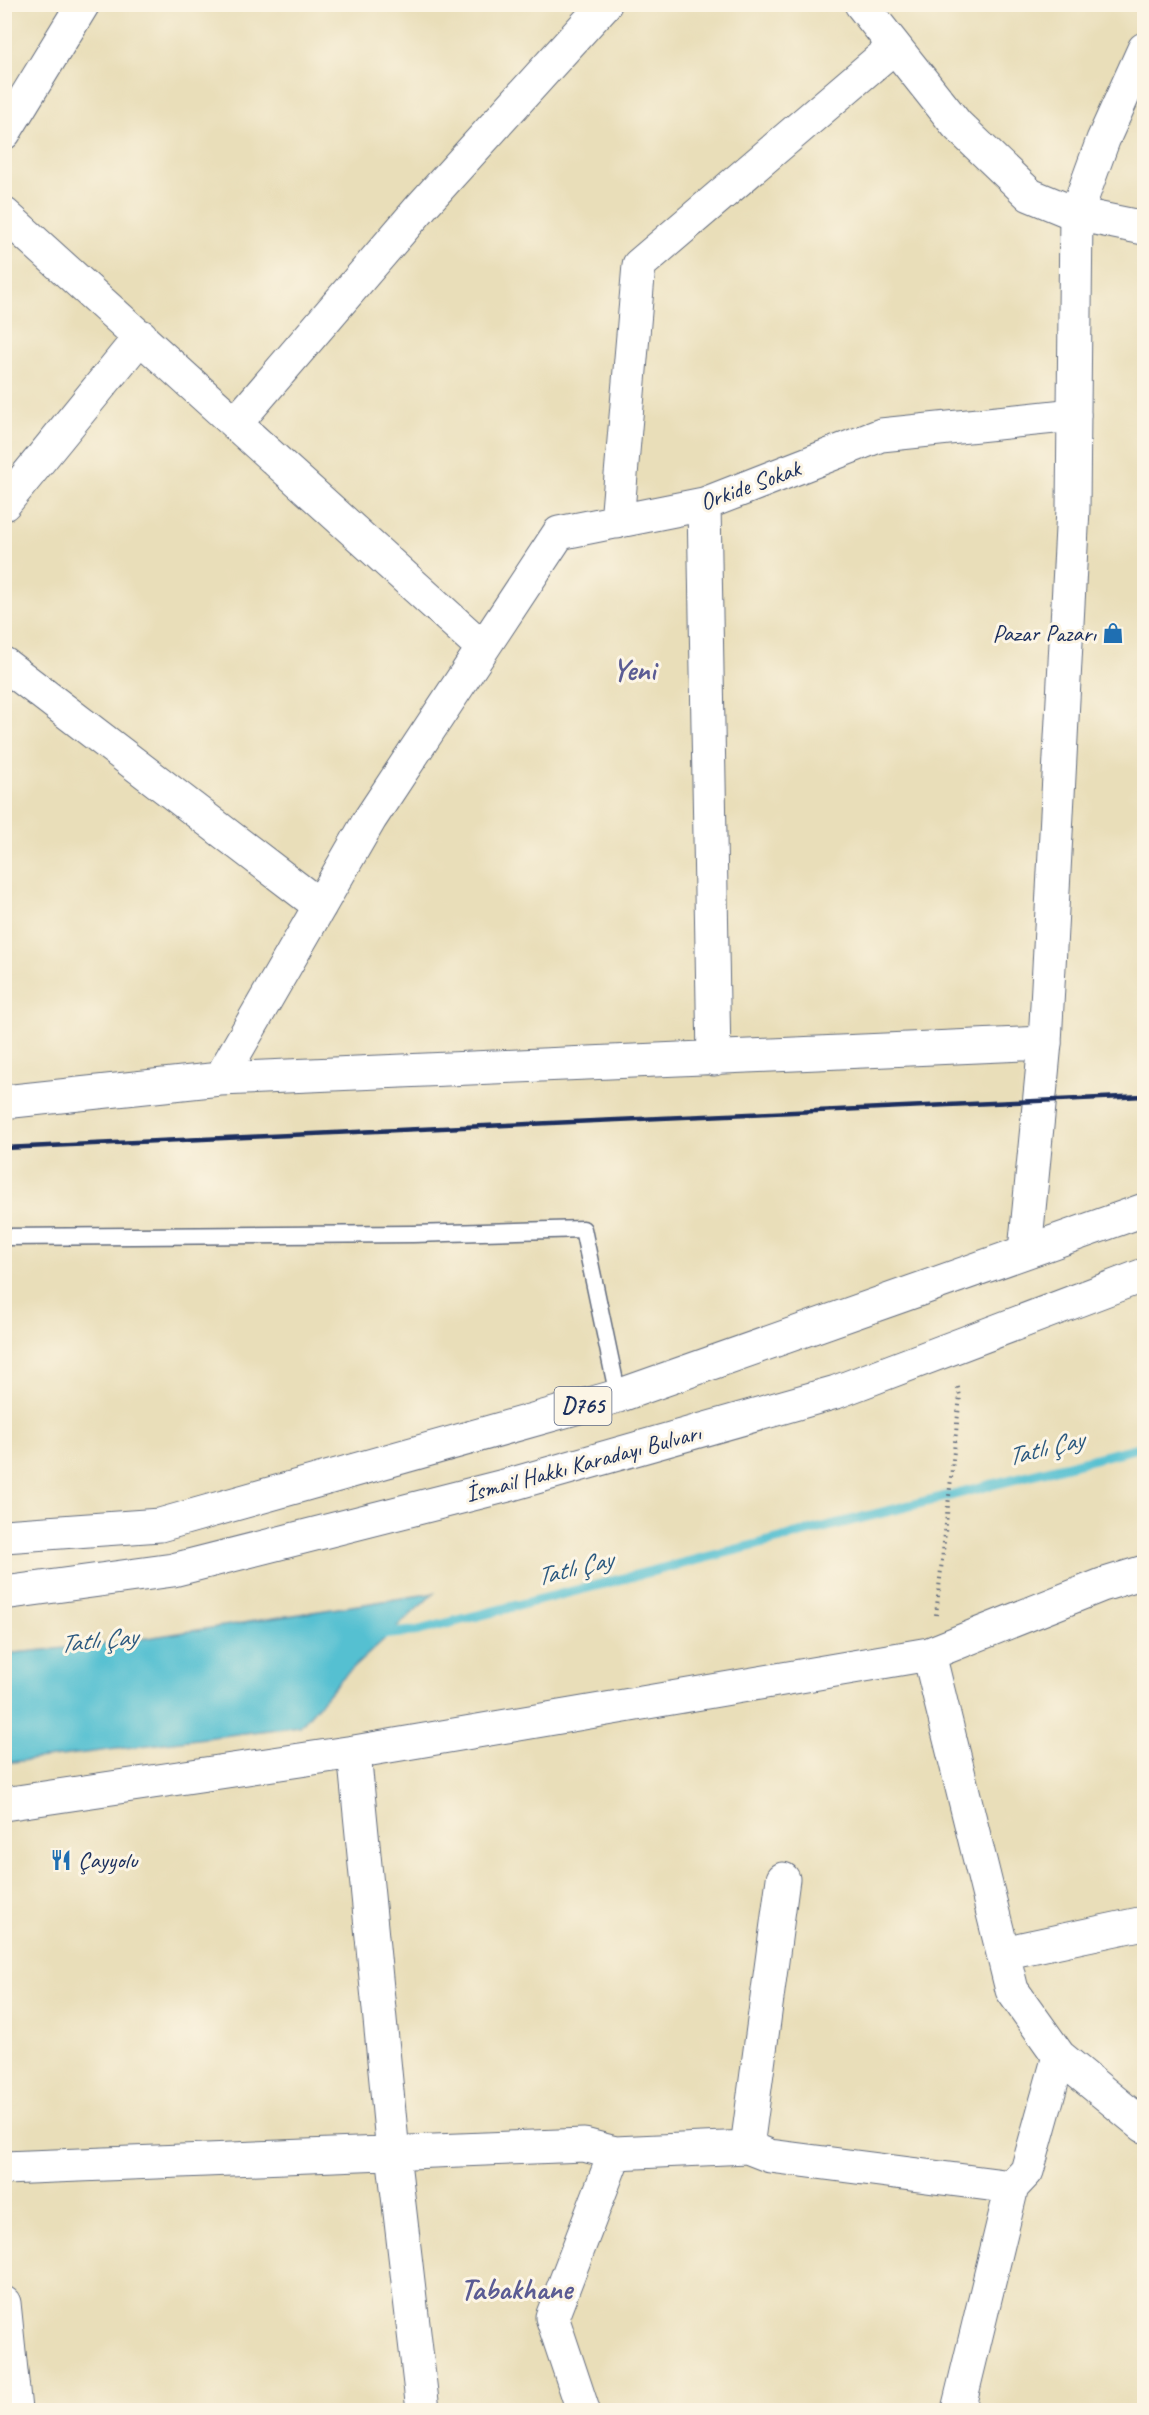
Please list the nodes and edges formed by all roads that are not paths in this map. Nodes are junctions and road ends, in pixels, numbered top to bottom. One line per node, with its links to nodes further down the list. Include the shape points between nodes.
1 (83, 4): 6 (main road)
2 (605, 4): 12 (main road, via 423,206)
3 (861, 4): 4 (main road)
4 (894, 47): 8 (main road, via 957,125 1030,195); 15 (main road, via 639,265)
5 (1144, 49): 8 (main road, via 1103,140)
6 (4, 133)
7 (4, 214): 10 (main road)
8 (1076, 214): 9 (main road); 11 (main road)
9 (1144, 228)
10 (141, 336): 12 (main road); 13 (main road)
11 (1074, 416): 14 (main road, Orkide Sokak, via 881,435); 19 (main road, via 1073,509)
12 (236, 423): 16 (main road)
13 (4, 504)
14 (704, 504): 15 (main road, Orkide Sokak); 20 (main road)
15 (617, 522): 16 (main road, Orkide Sokak, via 559,533)
16 (483, 648): 18 (main road, Orkide Sokak, via 370,819)
17 (4, 664): 18 (main road)
18 (320, 906): 21 (main road, Orkide Sokak)
19 (1045, 1043): 20 (main road); 25 (main road)
20 (714, 1059): 21 (main road)
21 (220, 1079): 22 (main road)
22 (4, 1102)
23 (1144, 1210): 25 (main road, D765)
24 (4, 1237): 27 (lane, via 413,1234 583,1228)
25 (1025, 1251): 27 (main road, D765)
26 (1144, 1275): 30 (main road, İsmail Hakkı Karadayı Bulvarı / D765, via 836,1392 512,1484 173,1570)
27 (618, 1396): 28 (main road, D765, via 160,1525)
28 (4, 1536)
29 (1144, 1572): 31 (main road)
30 (4, 1593)
31 (929, 1654): 32 (main road); 36 (main road)
32 (354, 1752): 33 (main road); 40 (main road)
33 (4, 1804)
34 (783, 1879): 39 (main road)
35 (1144, 1923): 36 (main road)
36 (1003, 1953): 37 (main road, via 1012,1990)
37 (1059, 2056): 38 (main road); 43 (main road, via 1026,2171)
38 (1144, 2126)
39 (747, 2147): 41 (main road); 43 (main road, via 770,2156)
40 (393, 2153): 41 (main road, via 584,2145); 42 (main road); 46 (main road)
41 (615, 2153): 47 (main road, via 552,2317)
42 (4, 2168)
43 (1012, 2187): 48 (main road)
44 (4, 2303): 45 (main road)
45 (15, 2410)
46 (423, 2410)
47 (584, 2410)
48 (958, 2410)

